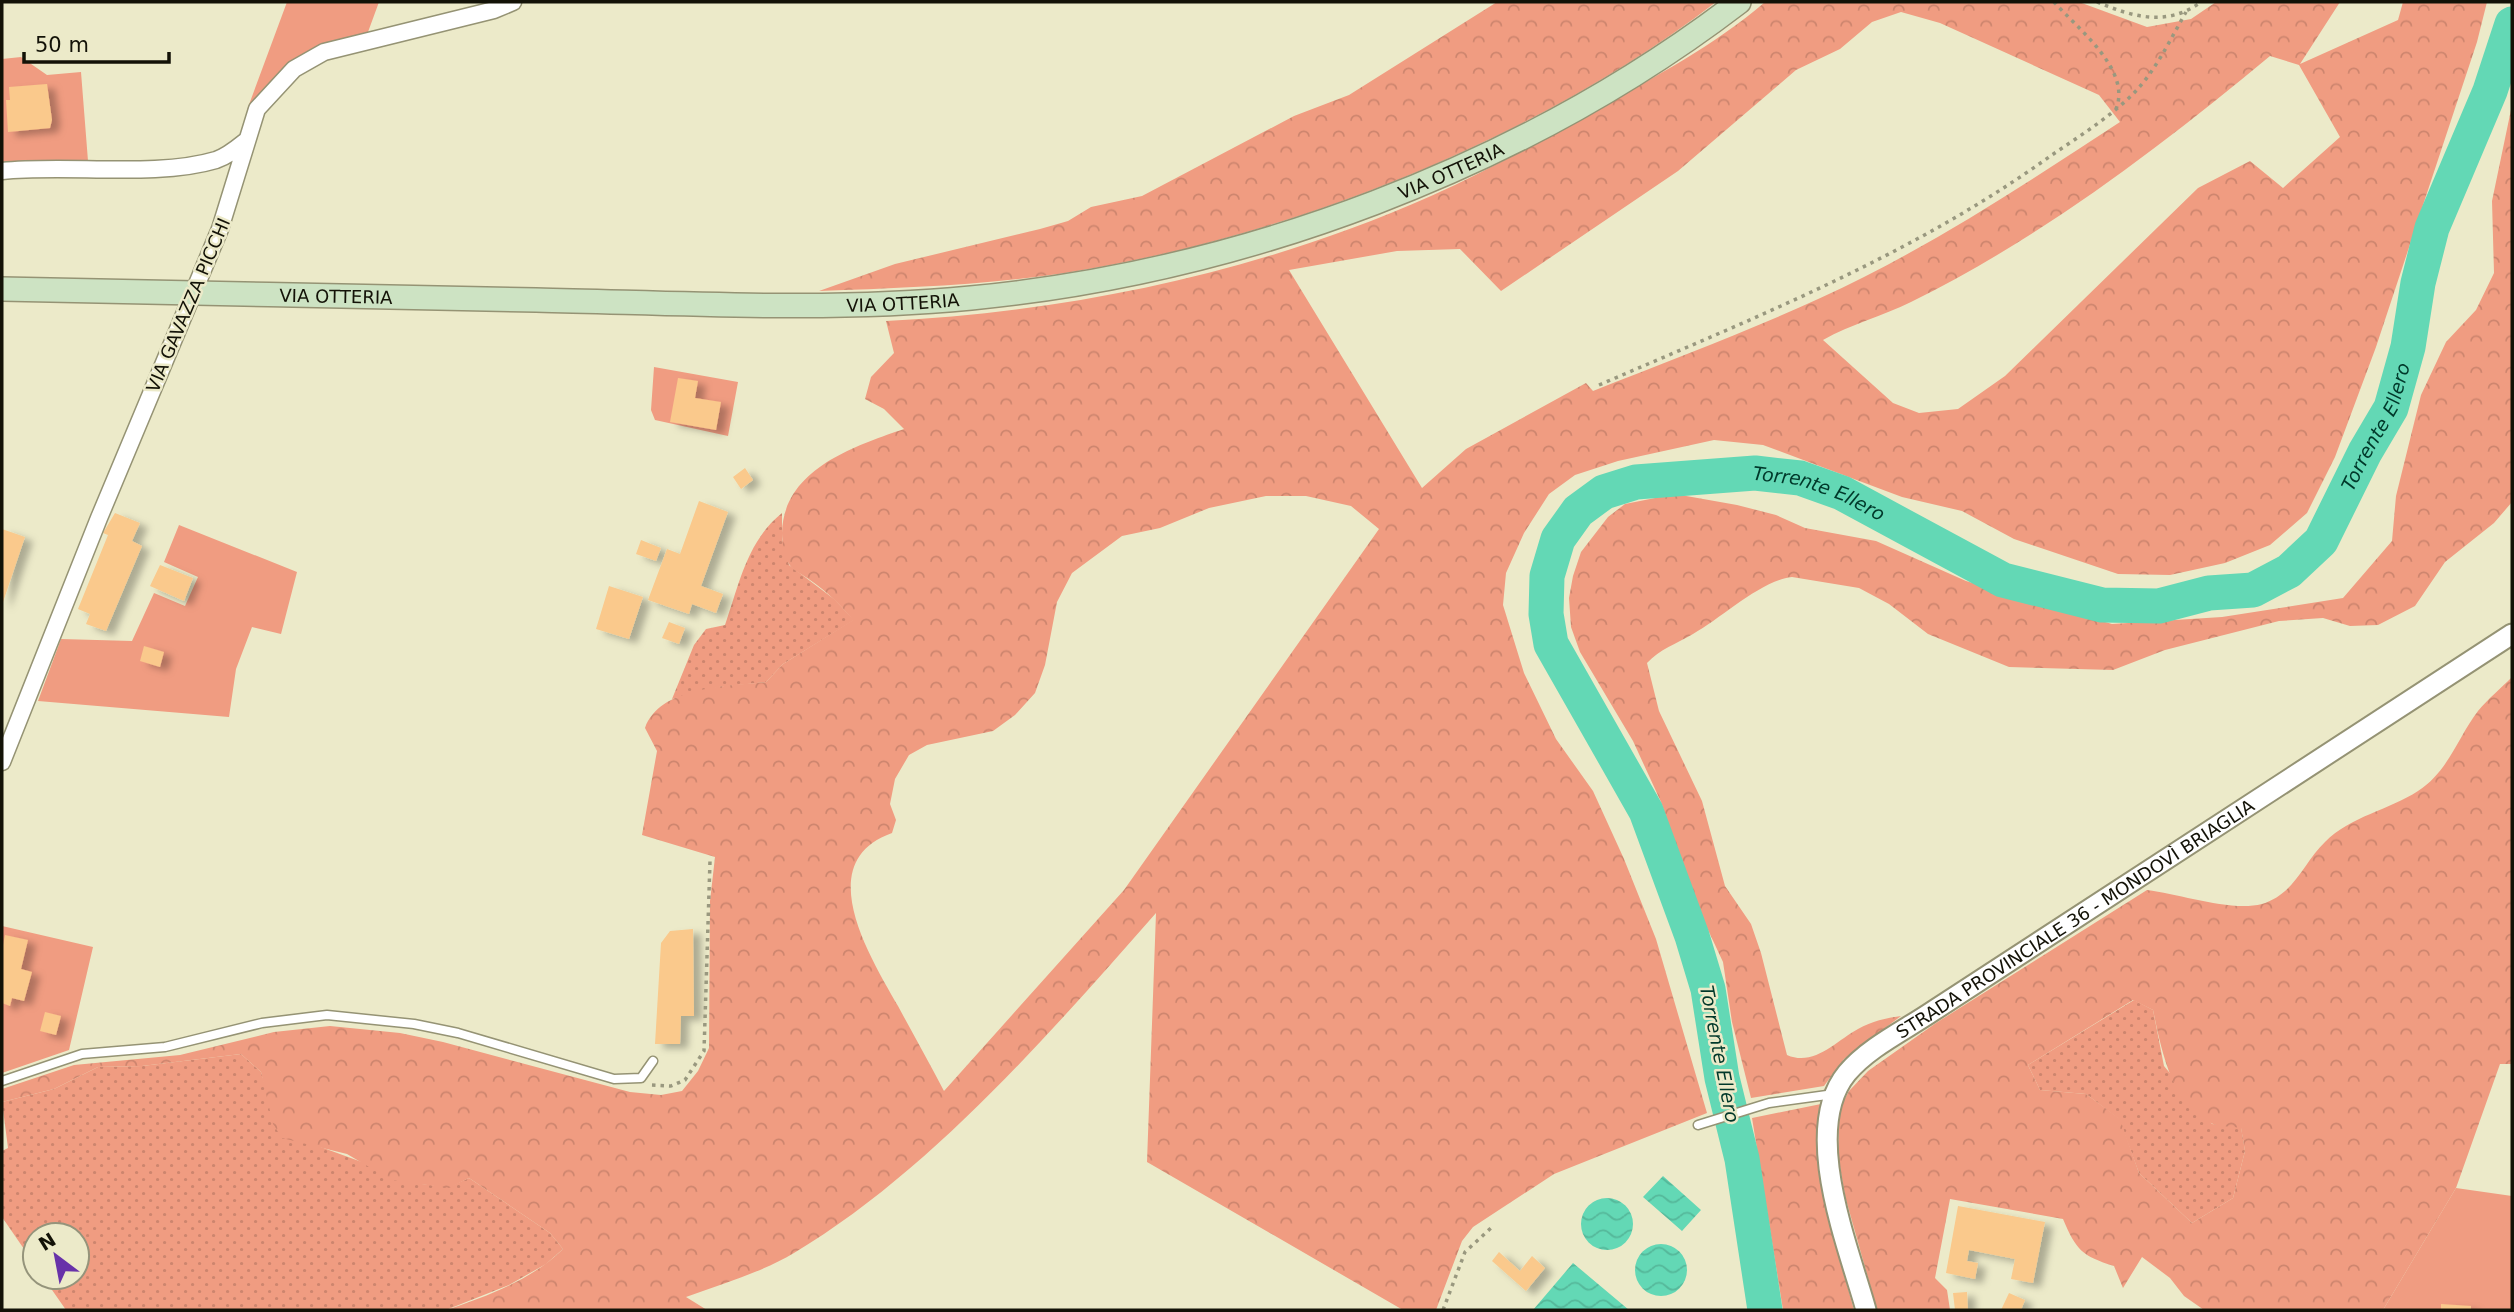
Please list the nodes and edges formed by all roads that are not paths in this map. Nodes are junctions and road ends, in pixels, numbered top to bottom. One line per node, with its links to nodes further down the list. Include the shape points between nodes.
1 (513, 2): 3 (street, VIA GAVAZZA PICCHI, via 313,57 265,99)
2 (1739, 2): 6 (main road, VIA OTTERIA, via 1556,118 1430,181 1254,244 1110,277 971,298 895,303)
3 (247, 140): 4 (street, via 225,156 203,163); 6 (street, VIA GAVAZZA PICCHI, via 231,201)
4 (2, 171)
5 (2, 289): 6 (main road, VIA OTTERIA)
6 (194, 293): 8 (street, VIA GAVAZZA PICCHI)
7 (2512, 634): 11 (street, STRADA PROVINCIALE 36 - MONDOVÌ BRIAGLIA, via 1871,1053 1847,1074)
8 (4, 753)
9 (653, 1061): 10 (lane, via 641,1078 629,1080 458,1033 380,1018 327,1015 262,1023 165,1047 82,1054)
10 (2, 1081)
11 (1834, 1094): 12 (lane, via 1769,1104); 13 (street, STRADA PROVINCIALE 36 - MONDOVÌ BRIAGLIA, via 1827,1138 1829,1167)
12 (1698, 1125)
13 (1866, 1310)

